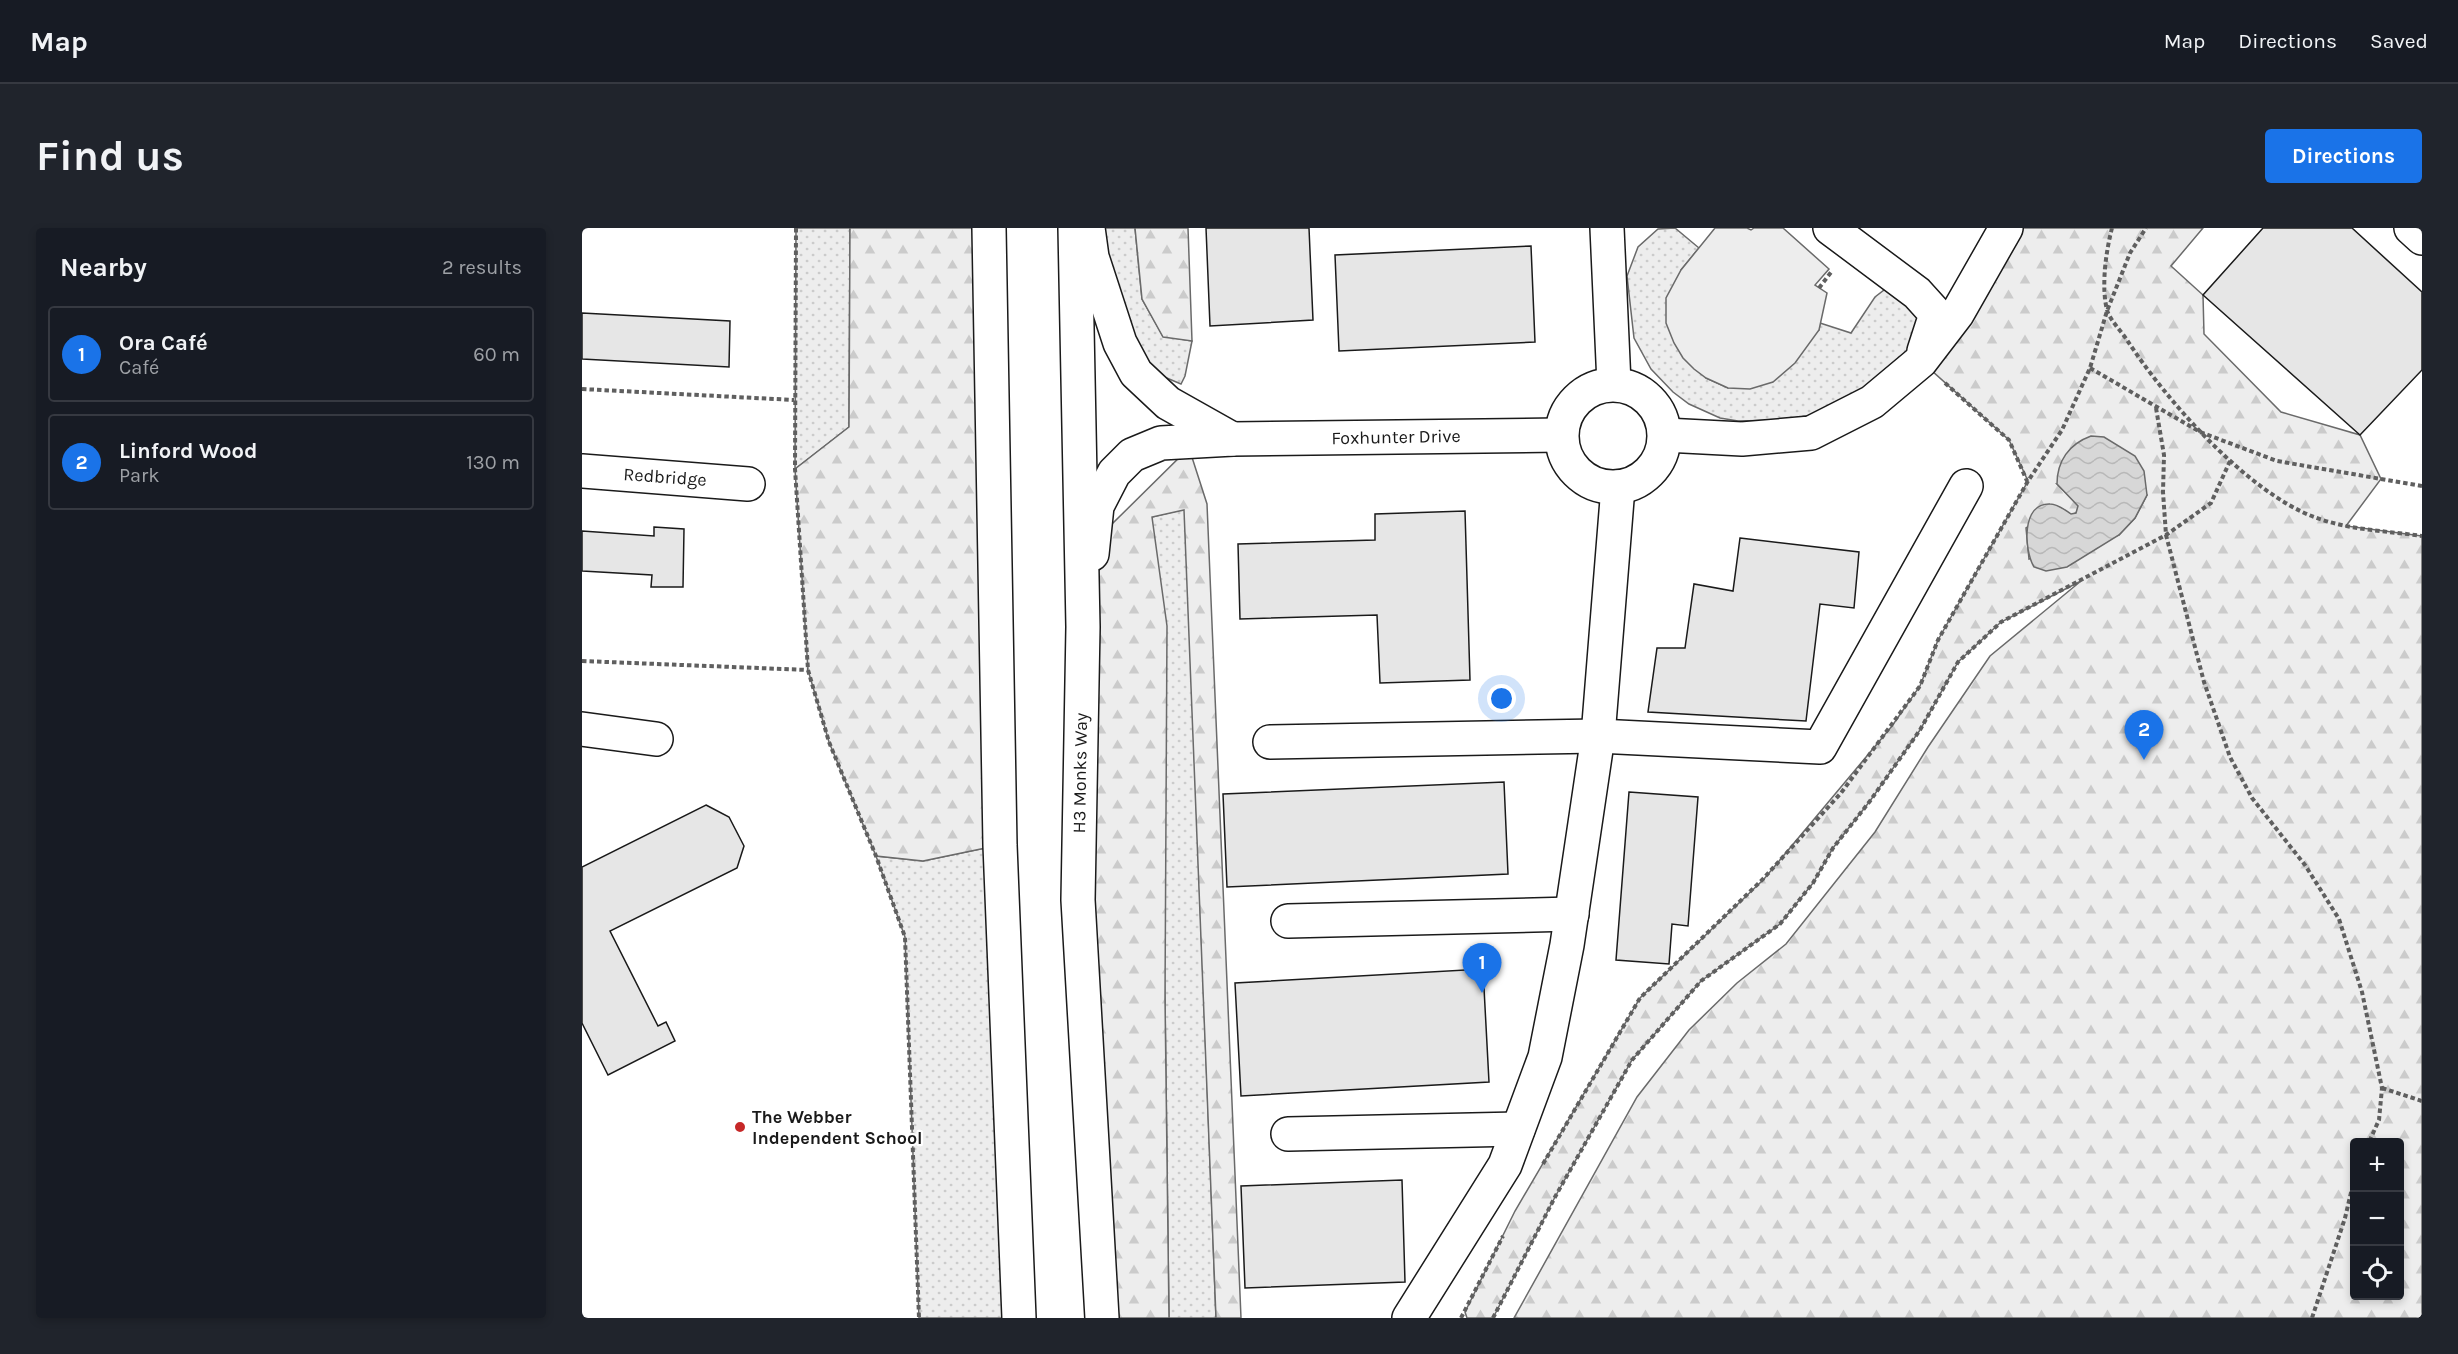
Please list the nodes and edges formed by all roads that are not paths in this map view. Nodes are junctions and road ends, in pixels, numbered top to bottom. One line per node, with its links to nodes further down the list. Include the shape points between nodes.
1 (989, 228): 27 (main road, via 1000,845)
2 (1076, 228): 18 (main road, H3 Monks Way)
3 (1088, 228): 13 (main road, Foxhunter Drive, via 1092,257 1117,332 1136,373 1168,404)
4 (1607, 228): 10 (main road)
5 (1830, 228): 9 (main road, via 1917,293 1936,314)
6 (2006, 228): 9 (main road, via 1957,314)
7 (2411, 228): 8 (main road)
8 (2422, 238)
9 (1921, 362): 12 (main road, via 1872,402 1811,433 1742,439)
10 (1614, 384): 11 (main road, via 1593,389 1573,404); 12 (main road, via 1636,390 1655,405)
11 (1560, 435): 13 (main road, Foxhunter Drive); 17 (main road, via 1564,453 1578,475 1600,487)
12 (1665, 435): 17 (main road, via 1660,457 1644,479)
13 (1233, 439): 18 (main road, Foxhunter Drive, via 1161,443 1132,455 1114,473 1098,506)
14 (582, 471): 15 (main road, Redbridge)
15 (748, 484)
16 (1966, 486): 20 (main road, via 1820,747)
17 (1618, 487): 20 (main road)
18 (1083, 627): 28 (main road, H3 Monks Way, via 1078,900)
19 (582, 729): 21 (main road)
20 (1598, 736): 22 (main road); 23 (main road)
21 (656, 739)
22 (1270, 742)
23 (1572, 914): 24 (main road); 25 (main road, via 1545,1057)
24 (1287, 921)
25 (1518, 1129): 26 (main road); 29 (main road, via 1505,1166)
26 (1288, 1134)
27 (1019, 1318)
28 (1102, 1318)
29 (1409, 1318)

